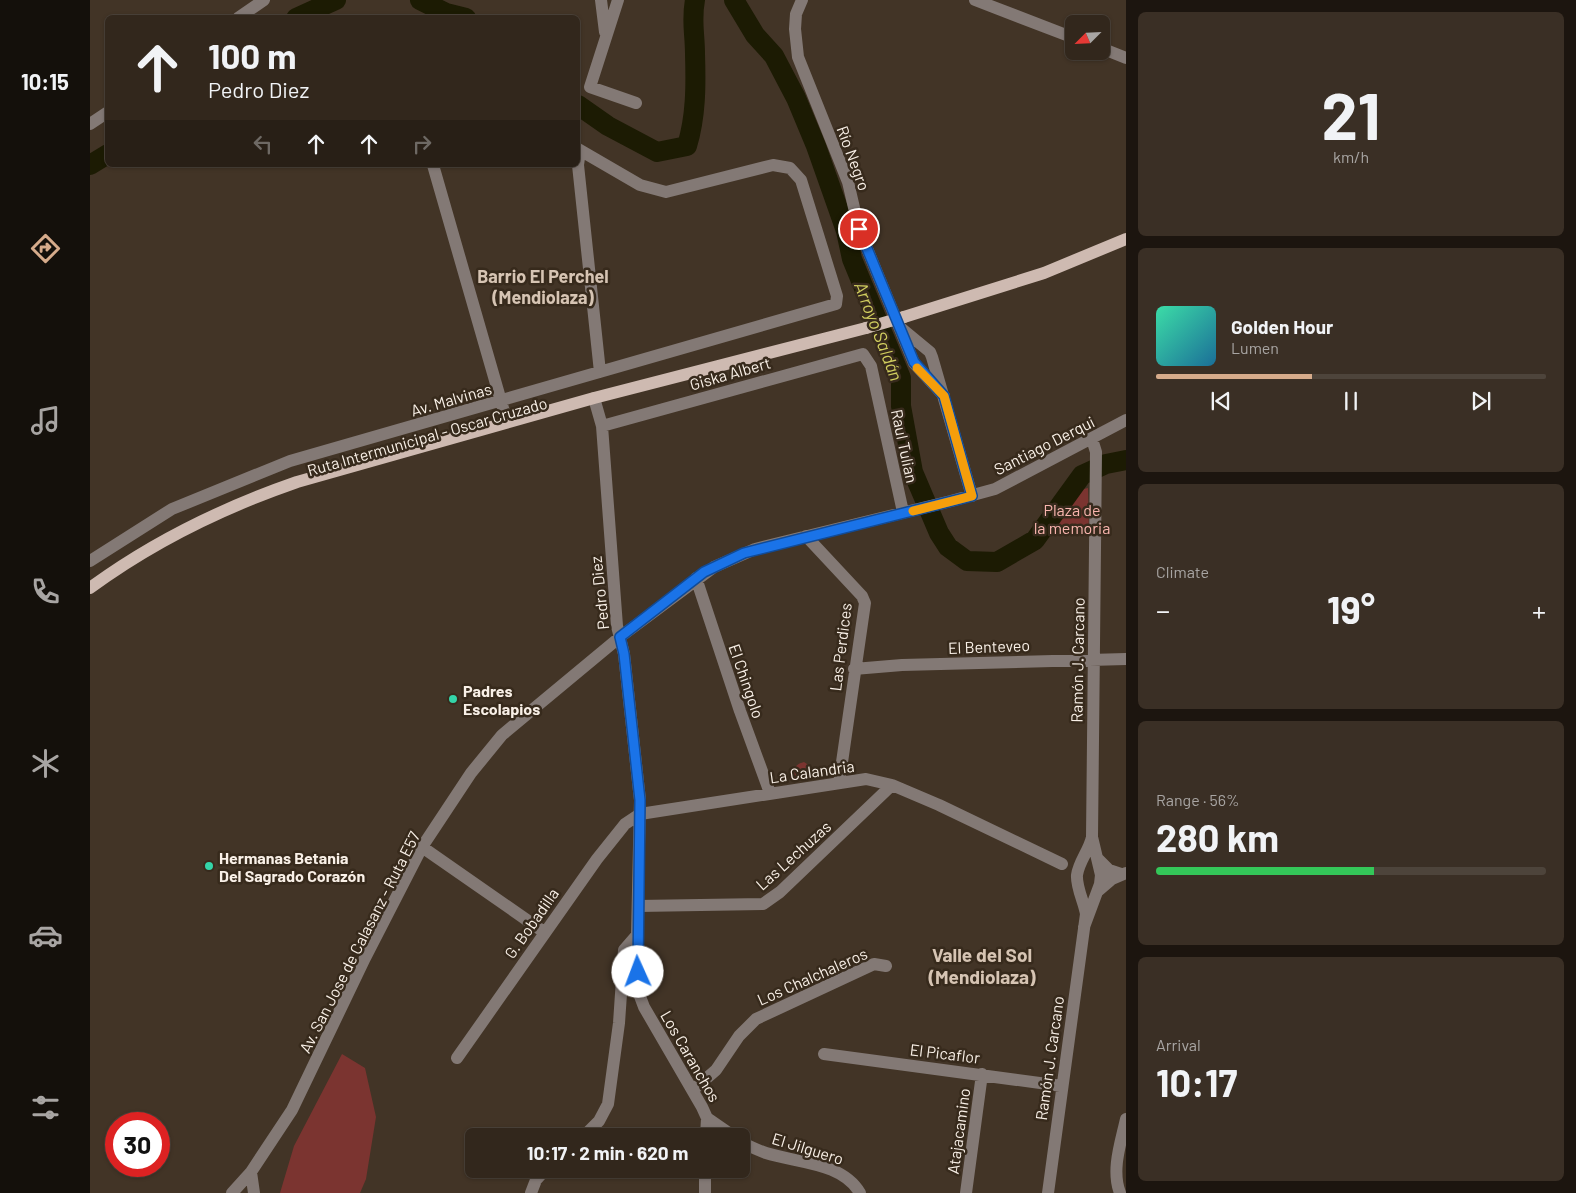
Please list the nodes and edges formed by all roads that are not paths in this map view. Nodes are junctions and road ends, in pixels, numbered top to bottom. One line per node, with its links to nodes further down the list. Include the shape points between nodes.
1 (264, 0): 6 (street)
2 (601, 0): 8 (street)
3 (618, 0): 8 (street)
4 (802, 0): 18 (street, Río Negro, via 796,14 798,57 848,182 859,229)
5 (981, 1): 7 (street)
6 (242, 15)
7 (1065, 34)
8 (606, 36): 11 (street, via 590,87)
9 (1110, 52): 10 (street)
10 (1126, 58)
11 (636, 104)
12 (105, 114): 13 (street)
13 (90, 124)
14 (580, 151): 20 (street, Av. Malvinas, via 640,185 666,192 773,165 790,168 801,180 837,296 836,304)
15 (434, 167): 22 (street)
16 (578, 167): 20 (street)
17 (1126, 239): 18 (main road, Ruta Intermunicipal - Oscar Cruzado, via 1044,273)
18 (902, 321): 21 (street, Río Negro, via 930,352); 21 (street, Río Negro, via 918,369); 23 (main road, Ruta Intermunicipal - Oscar Cruzado, bridge, via 748,357)
19 (867, 358): 26 (street, Giska Albert, via 856,354); 30 (street, Raul Tulian)
20 (600, 372): 22 (street, Av. Malvinas)
21 (944, 396): 28 (street, Río Negro)
22 (501, 402): 25 (street); 32 (street, Av. Malvinas, via 319,452 254,475 172,509)
23 (595, 402): 25 (main road, Ruta Intermunicipal - Oscar Cruzado); 26 (street, Pedro Diez); 35 (main road, Ruta Intermunicipal - Oscar Cruzado, via 266,500 165,546)
24 (1126, 420): 27 (street, Santiago Derqui)
25 (506, 422): 34 (main road, Ruta Intermunicipal - Oscar Cruzado, via 297,482 249,499 164,539)
26 (602, 426): 36 (street, Pedro Diez)
27 (1092, 439): 28 (street, Santiago Derqui, via 1008,483); 37 (street, Ramón J. Carcano, via 1096,452)
28 (972, 496): 29 (street, Santiago Derqui)
29 (916, 510): 30 (street, Av. San Jose de Calasanz - Ruta E57)
30 (903, 512): 31 (street, Av. San Jose de Calasanz - Ruta E57)
31 (806, 536): 33 (street, Av. San Jose de Calasanz - Ruta E57, via 744,553); 39 (street, Las Perdices, via 862,596 864,611)
32 (90, 561)
33 (696, 578): 36 (street, Av. San Jose de Calasanz - Ruta E57); 42 (street, El Chingolo)
34 (90, 588)
35 (90, 596)
36 (620, 637): 43 (street, Pedro Diez); 45 (street, Av. San Jose de Calasanz - Ruta E57, via 502,735 471,773)
37 (1093, 659): 38 (street, El Benteveo); 39 (street, El Benteveo); 44 (street, Ramón J. Carcano)
38 (1126, 659)
39 (854, 669): 40 (street, Las Perdices)
40 (839, 783): 41 (street, La Calandria, via 866,779); 42 (street, La Calandria)
41 (892, 785): 48 (street, La Calandria); 52 (street, Las Lechuzas, via 780,892 763,904)
42 (770, 793): 43 (street, La Calandria)
43 (640, 814): 52 (street, Los Caranchos); 54 (street, G. Bobadilla, via 625,824)
44 (1092, 837): 46 (street, Ramón J. Carcano); 47 (street, Ramón J. Carcano, via 1090,848)
45 (422, 847): 54 (street); 68 (street, Av. San Jose de Calasanz - Ruta E57, via 292,1110)
46 (1096, 857): 47 (street); 49 (street, via 1109,870); 51 (street, Ramón J. Carcano, via 1101,875)
47 (1081, 862): 48 (street); 50 (street, Ramón J. Carcano, via 1077,876)
48 (1062, 864): 50 (street, La Calandria)
49 (1123, 874): 51 (street)
50 (1080, 889): 51 (street); 53 (street, Ramón J. Carcano, via 1086,914)
51 (1097, 892): 53 (street, Ramón J. Carcano)
52 (638, 906): 55 (street, Los Caranchos)
53 (1084, 927): 60 (street, Ramón J. Carcano)
54 (544, 932): 58 (street, G. Bobadilla)
55 (637, 935): 61 (street, Los Caranchos, via 641,1000); 64 (street, via 624,950 619,1023 608,1104)
56 (886, 966): 61 (street, Los Chalchaleros, via 874,964 756,1019 739,1036 716,1070)
57 (824, 1054): 59 (street, El Picaflor)
58 (457, 1058)
59 (982, 1074): 60 (street, El Picaflor); 76 (street, Atajacamino)
60 (1062, 1086): 77 (street, Ramón J. Carcano)
61 (693, 1090): 62 (street, Los Caranchos)
62 (707, 1118): 65 (street, Los Caranchos); 66 (street)
63 (1126, 1119): 78 (street, via 1116,1180)
64 (592, 1128)
65 (706, 1128)
66 (721, 1128)
67 (750, 1146): 75 (street, El Jilguero, via 832,1170 852,1181)
68 (251, 1172): 71 (street, Av. San Jose de Calasanz - Ruta E57); 72 (street)
69 (538, 1178): 73 (street)
70 (705, 1178): 74 (street)
71 (232, 1193)
72 (254, 1193)
73 (531, 1193)
74 (705, 1193)
75 (860, 1193)
76 (966, 1193)
77 (1048, 1193)
78 (1120, 1193)

